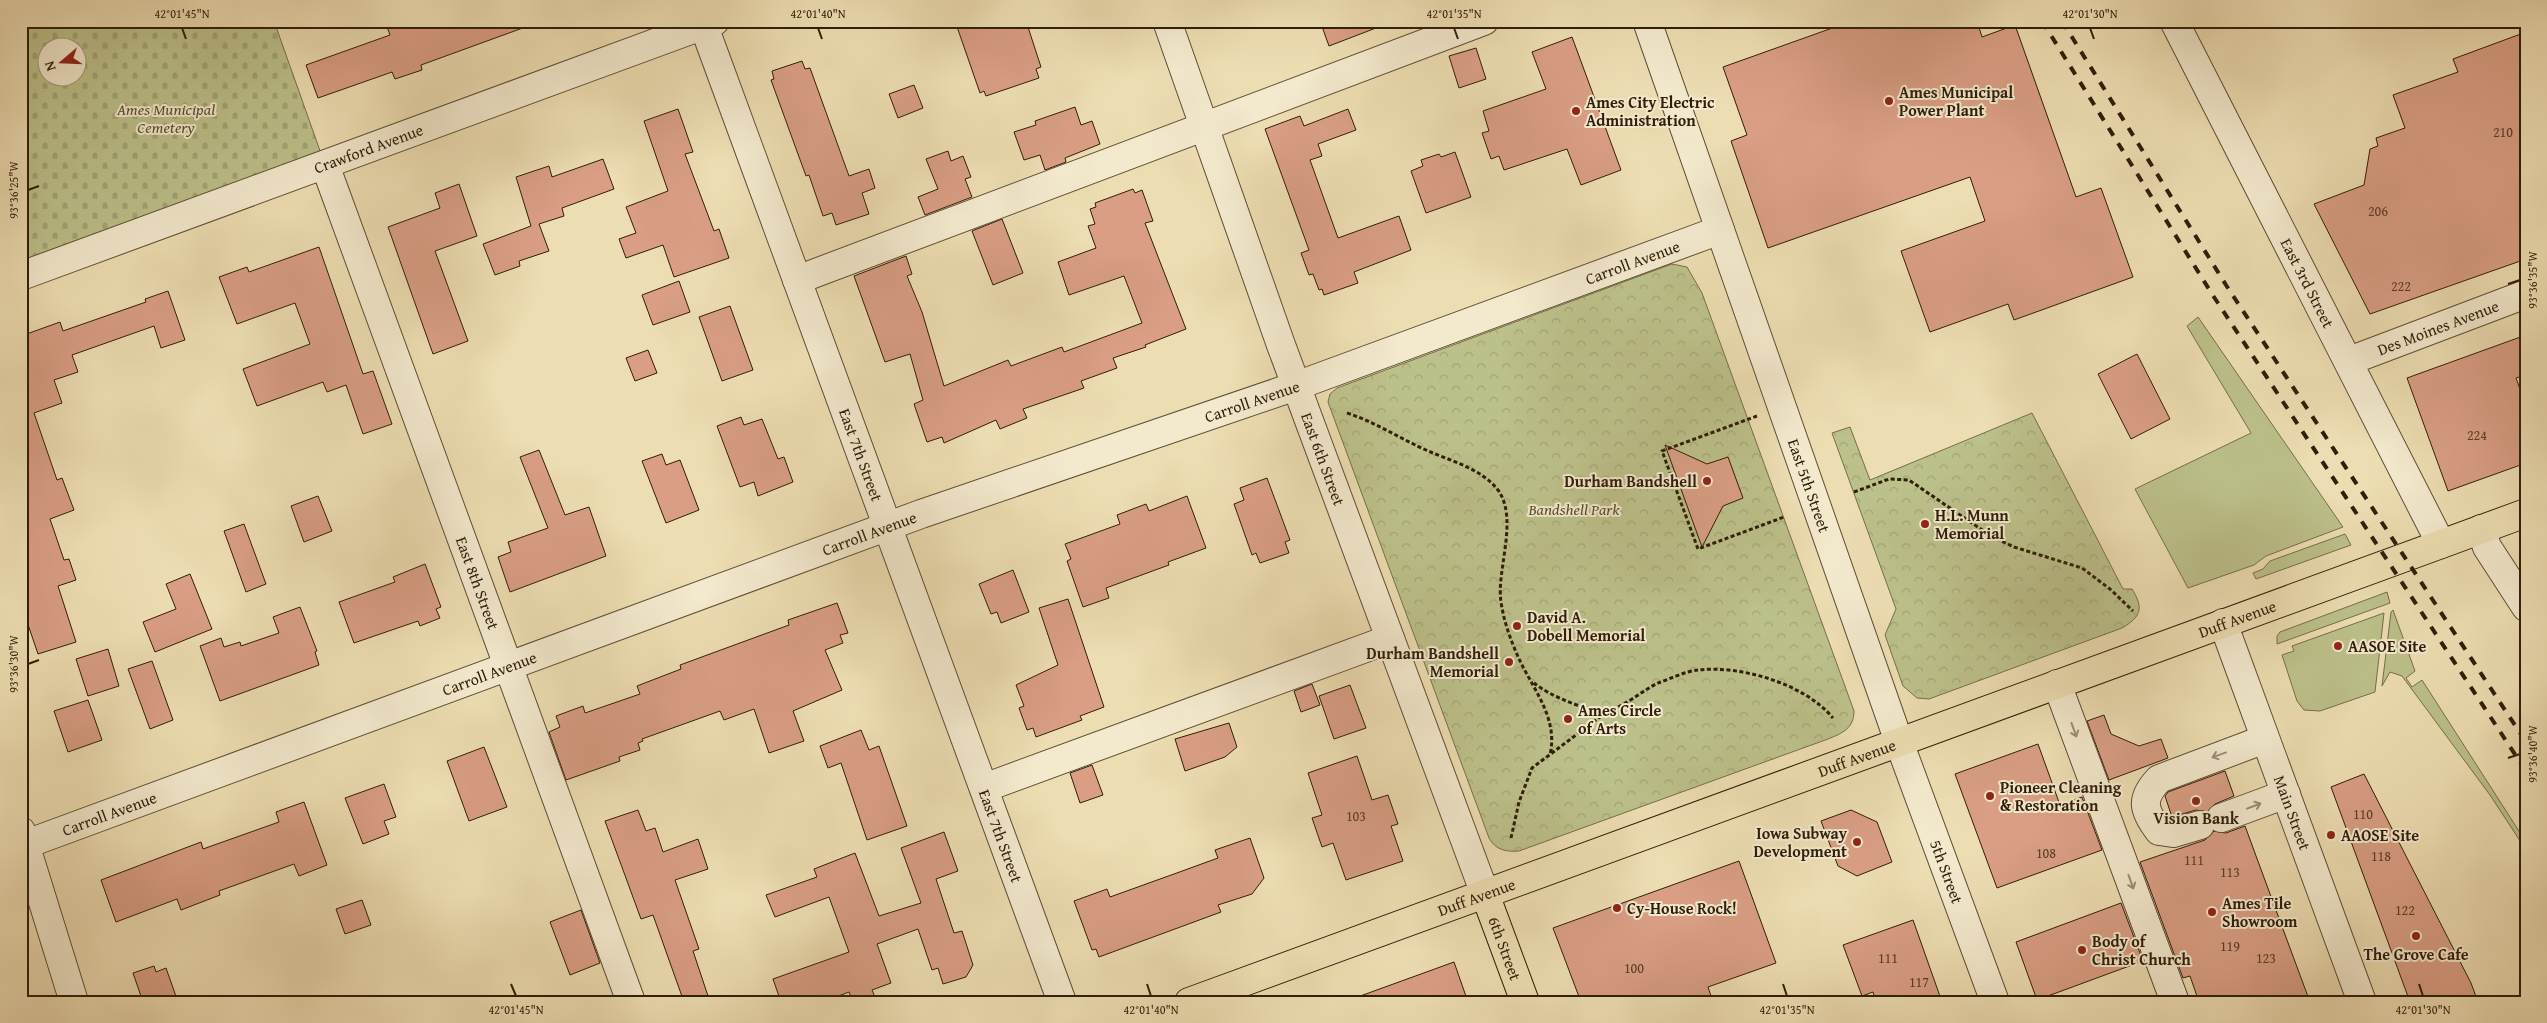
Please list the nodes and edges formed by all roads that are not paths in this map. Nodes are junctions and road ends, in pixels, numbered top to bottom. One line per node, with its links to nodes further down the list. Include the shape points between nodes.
1 (1167, 21): 6 (street, East 6th Street)
2 (1484, 21): 6 (street)
3 (1647, 21): 8 (street, East 5th Street)
4 (2174, 21): 12 (street, East 3rd Street)
5 (707, 23): 7 (street, Crawford Avenue); 10 (street, East 7th Street)
6 (1204, 127): 10 (street); 13 (street, East 6th Street)
7 (324, 165): 9 (street, Crawford Avenue); 21 (street, East 8th Street)
8 (1720, 230): 13 (street, Carroll Avenue); 24 (street, East 5th Street)
9 (21, 276)
10 (797, 280): 15 (street, East 7th Street)
11 (2526, 294): 12 (street, Des Moines Avenue)
12 (2349, 360): 17 (street, East 3rd Street)
13 (1296, 386): 15 (street, Carroll Avenue); 20 (street, East 6th Street)
14 (2526, 513): 16 (main road, Duff Avenue)
15 (888, 527): 21 (street, Carroll Avenue); 25 (street, East 7th Street)
16 (2481, 529): 17 (main road, Duff Avenue); 18 (street, via 2487,547)
17 (2441, 544): 19 (main road, Duff Avenue)
18 (2526, 607)
19 (2223, 623): 22 (main road, Duff Avenue); 23 (street, Main Street)
20 (1390, 639): 25 (street); 28 (street, East 6th Street)
21 (509, 666): 27 (street, Carroll Avenue); 31 (street, East 8th Street)
22 (2058, 684): 24 (main road, Duff Avenue); 35 (street, one-way to 35)
23 (2265, 738): 26 (street, Main Street); 26 (street, one-way to 26, via 2159,779 2147,791 2145,803 2151,821 2159,831 2173,833)
24 (1899, 742): 28 (main road, Duff Avenue); 29 (street, 5th Street)
25 (984, 788): 32 (street, East 7th Street)
26 (2286, 794): 36 (street, Main Street)
27 (23, 840): 30 (street)
28 (1485, 894): 33 (main road, Duff Avenue); 34 (main road, 6th Street)
29 (1985, 999)
30 (74, 1002)
31 (631, 1002)
32 (1062, 1002)
33 (1189, 1002)
34 (1525, 1002)
35 (2175, 1002)
36 (2362, 1002)

